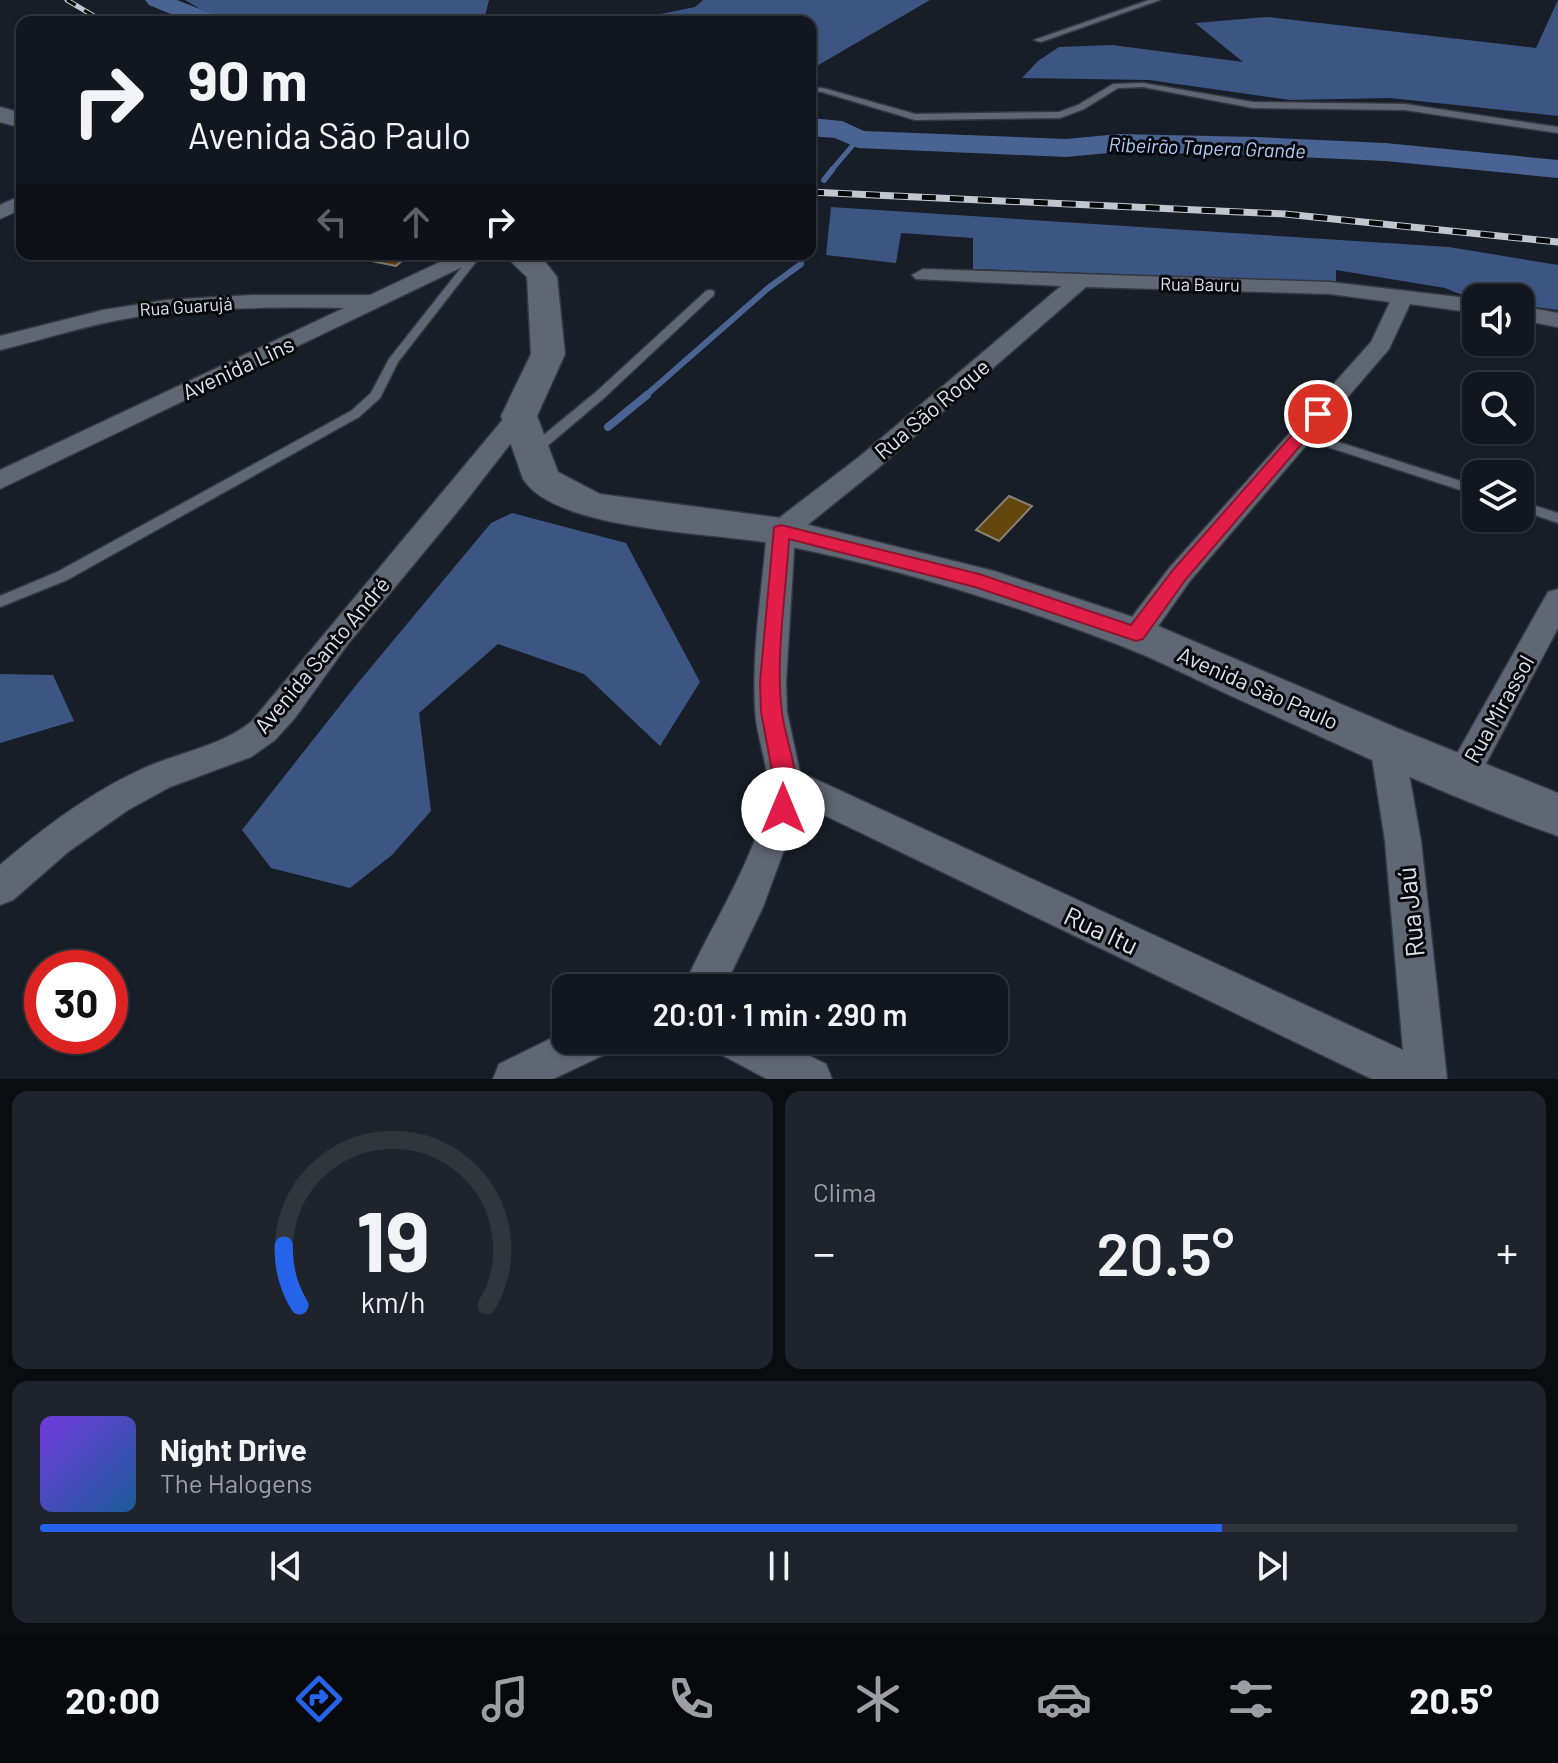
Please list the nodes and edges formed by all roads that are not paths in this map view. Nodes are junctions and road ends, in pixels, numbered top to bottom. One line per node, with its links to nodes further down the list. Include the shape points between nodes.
1 (1156, 0): 2 (lane)
2 (1038, 40)
3 (816, 89): 4 (lane, via 915,117 1060,115 1116,86 1143,85 1253,105 1405,107)
4 (1558, 130)
5 (462, 260): 12 (street, Avenida Lins)
6 (470, 260): 25 (lane, via 393,361 376,395 355,414 62,576)
7 (528, 260): 18 (main road, via 542,277 548,354)
8 (923, 275): 9 (street, Rua Bauru)
9 (1080, 281): 11 (street, Rua Bauru, via 1330,288); 23 (street, Rua São Roque)
10 (710, 293): 18 (lane, via 600,395)
11 (1403, 297): 13 (street, Rua Bauru); 17 (street, via 1381,344)
12 (375, 301): 16 (street, Rua Guarujá, via 169,307 111,315); 19 (street, Avenida Lins)
13 (1462, 304)
14 (1534, 316): 15 (street)
15 (1558, 320)
16 (0, 343)
17 (1301, 434): 20 (lane); 26 (street, via 1180,574)
18 (525, 435): 23 (main road, Avenida São Paulo, via 542,479 594,506); 31 (street, Avenida Santo André, via 479,471 334,639 262,733 116,798)
19 (0, 480)
20 (1462, 486)
21 (1534, 510): 22 (lane)
22 (1558, 518)
23 (781, 531): 26 (main road, Avenida São Paulo, via 979,581); 29 (street, via 770,682)
24 (1558, 600): 28 (street, Rua Mirassol)
25 (0, 602)
26 (1136, 634): 27 (main road, Avenida São Paulo)
27 (1387, 745): 28 (main road, Avenida São Paulo); 38 (street, Rua Jaú, via 1403,841)
28 (1462, 776): 30 (main road, Avenida São Paulo)
29 (785, 781): 32 (street, via 773,839); 37 (street, Rua Itu)
30 (1558, 815)
31 (0, 888)
32 (710, 974)
33 (561, 1054): 35 (street)
34 (762, 1054): 36 (street)
35 (514, 1079)
36 (811, 1079)
37 (1418, 1079)
38 (1426, 1079)

